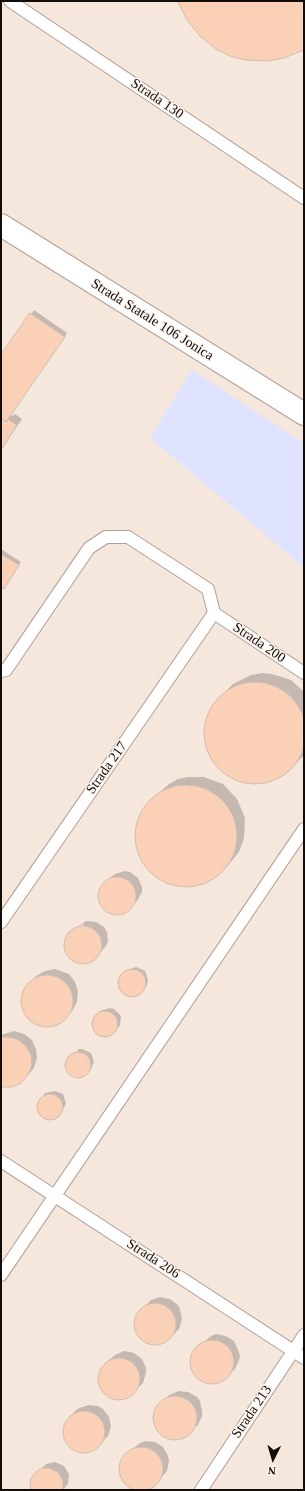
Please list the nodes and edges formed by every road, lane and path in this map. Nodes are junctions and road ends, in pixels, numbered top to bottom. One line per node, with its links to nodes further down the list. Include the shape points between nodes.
1 (10, 1): 2 (lane, Strada 130)
2 (304, 198)
3 (1, 225): 4 (main road, Strada Statale 106 Jonica)
4 (304, 414)
5 (214, 613): 6 (lane, via 208,589 128,537 106,537 89,548 6,670); 7 (lane, Strada 200); 9 (lane, Strada 217)
6 (1, 671)
7 (304, 673)
8 (304, 829): 11 (lane)
9 (1, 922)
10 (1, 1161): 11 (lane, Strada 206)
11 (55, 1196): 12 (lane); 14 (lane, Strada 206)
12 (1, 1275)
13 (304, 1335): 14 (lane, Strada 213)
14 (293, 1351): 15 (lane, Strada 206); 16 (lane, Strada 213)
15 (304, 1358)
16 (201, 1490)

